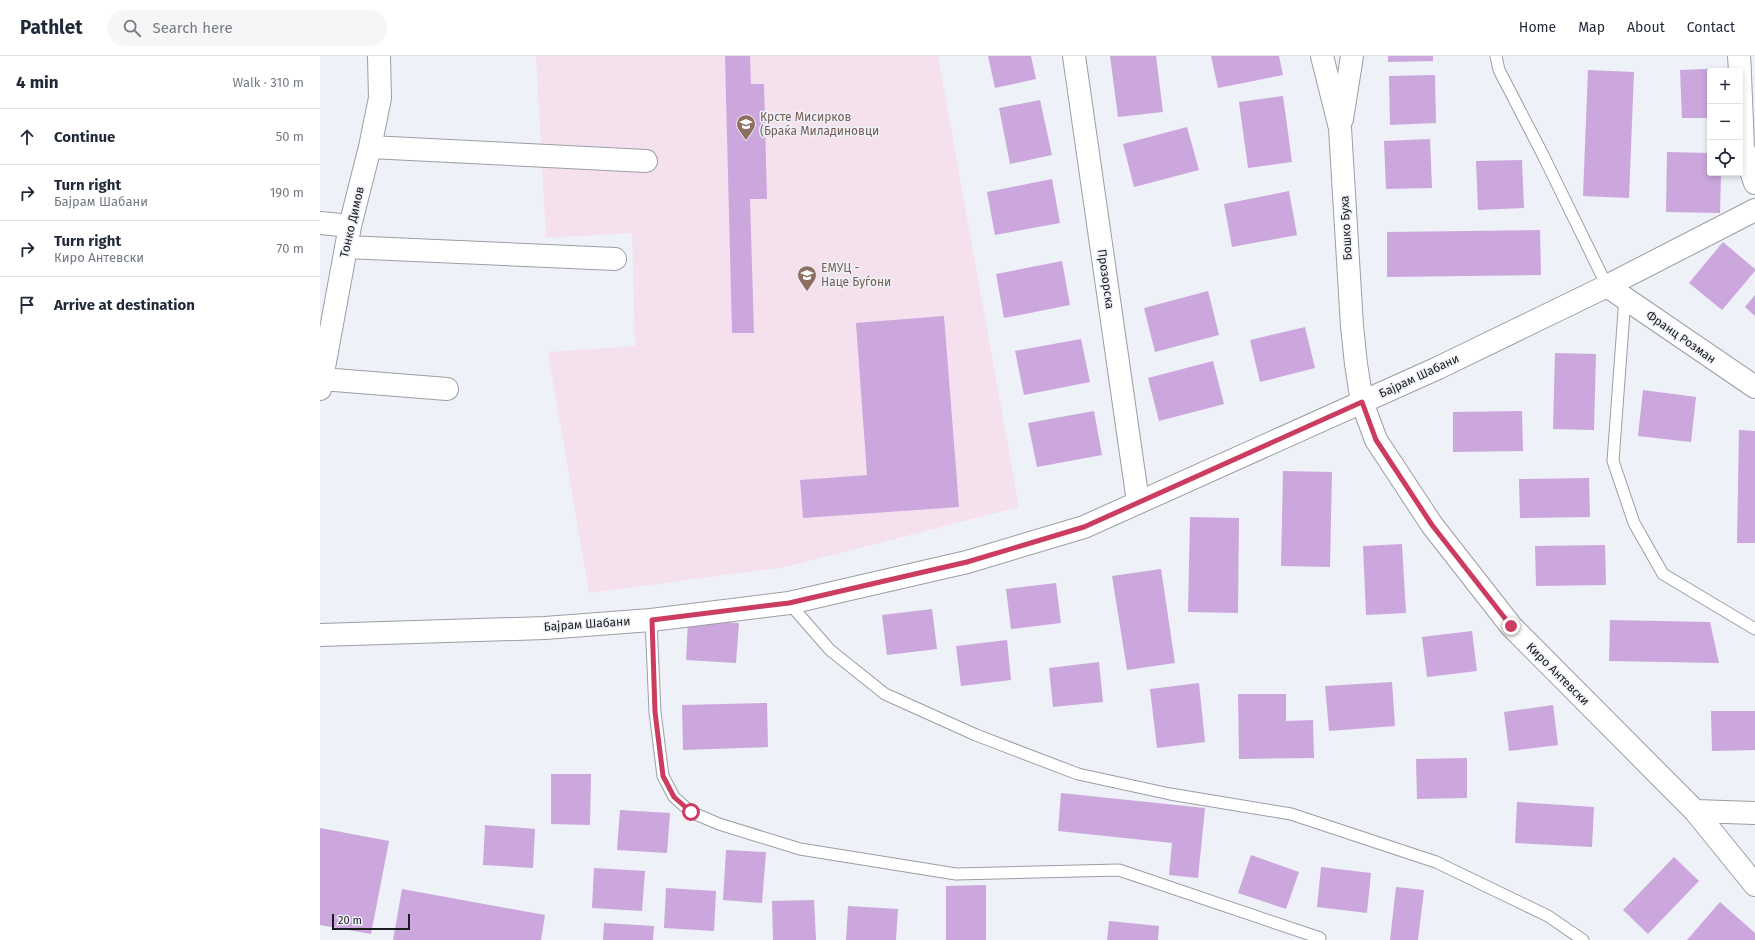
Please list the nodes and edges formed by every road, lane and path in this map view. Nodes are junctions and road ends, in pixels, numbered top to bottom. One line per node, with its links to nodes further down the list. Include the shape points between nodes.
1 (379, 56): 10 (street, Тонко Димов, via 380,98)
2 (1074, 56): 24 (street, Прозорска)
3 (1322, 56): 9 (street, Бошко Буха)
4 (1352, 56): 9 (street)
5 (1496, 56): 18 (lane, via 1499,70)
6 (1739, 56): 7 (street)
7 (1740, 68)
8 (1742, 104): 12 (street, via 1744,146)
9 (1340, 128): 23 (street, Бошко Буха, via 1352,326)
10 (370, 146): 11 (street); 15 (street, Тонко Димов)
11 (646, 160)
12 (1755, 183)
13 (1755, 210): 18 (street, Бајрам Шабани)
14 (320, 222): 15 (street)
15 (350, 226): 16 (street, Тонко Димов)
16 (346, 247): 17 (street); 20 (street, Тонко Димов)
17 (615, 259)
18 (1608, 286): 19 (street, Франц Розман); 23 (street, Бајрам Шабани)
19 (1625, 298): 21 (street, Франц Розман); 27 (lane, via 1613,461 1634,523 1663,574)
20 (321, 384): 22 (street)
21 (1755, 387)
22 (447, 389)
23 (1362, 402): 24 (street, Бајрам Шабани); 29 (street, Киро Антевски, via 1376,440 1432,525 1511,626)
24 (1138, 502): 25 (street, Бајрам Шабани, via 1084,527 975,560)
25 (789, 603): 26 (street, Бајрам Шабани); 33 (lane, via 830,650 885,694 976,735 1078,774 1170,794 1291,814 1436,862 1548,916)
26 (652, 620): 28 (street, Бајрам Шабани, via 545,628); 32 (lane, via 655,712 663,776 674,797 691,812 720,824 800,848 956,874 1119,870)
27 (1755, 628)
28 (320, 635)
29 (1695, 811): 30 (street); 31 (street, Киро Антевски)
30 (1755, 814)
31 (1755, 886)
32 (1320, 938)
33 (1583, 940)

